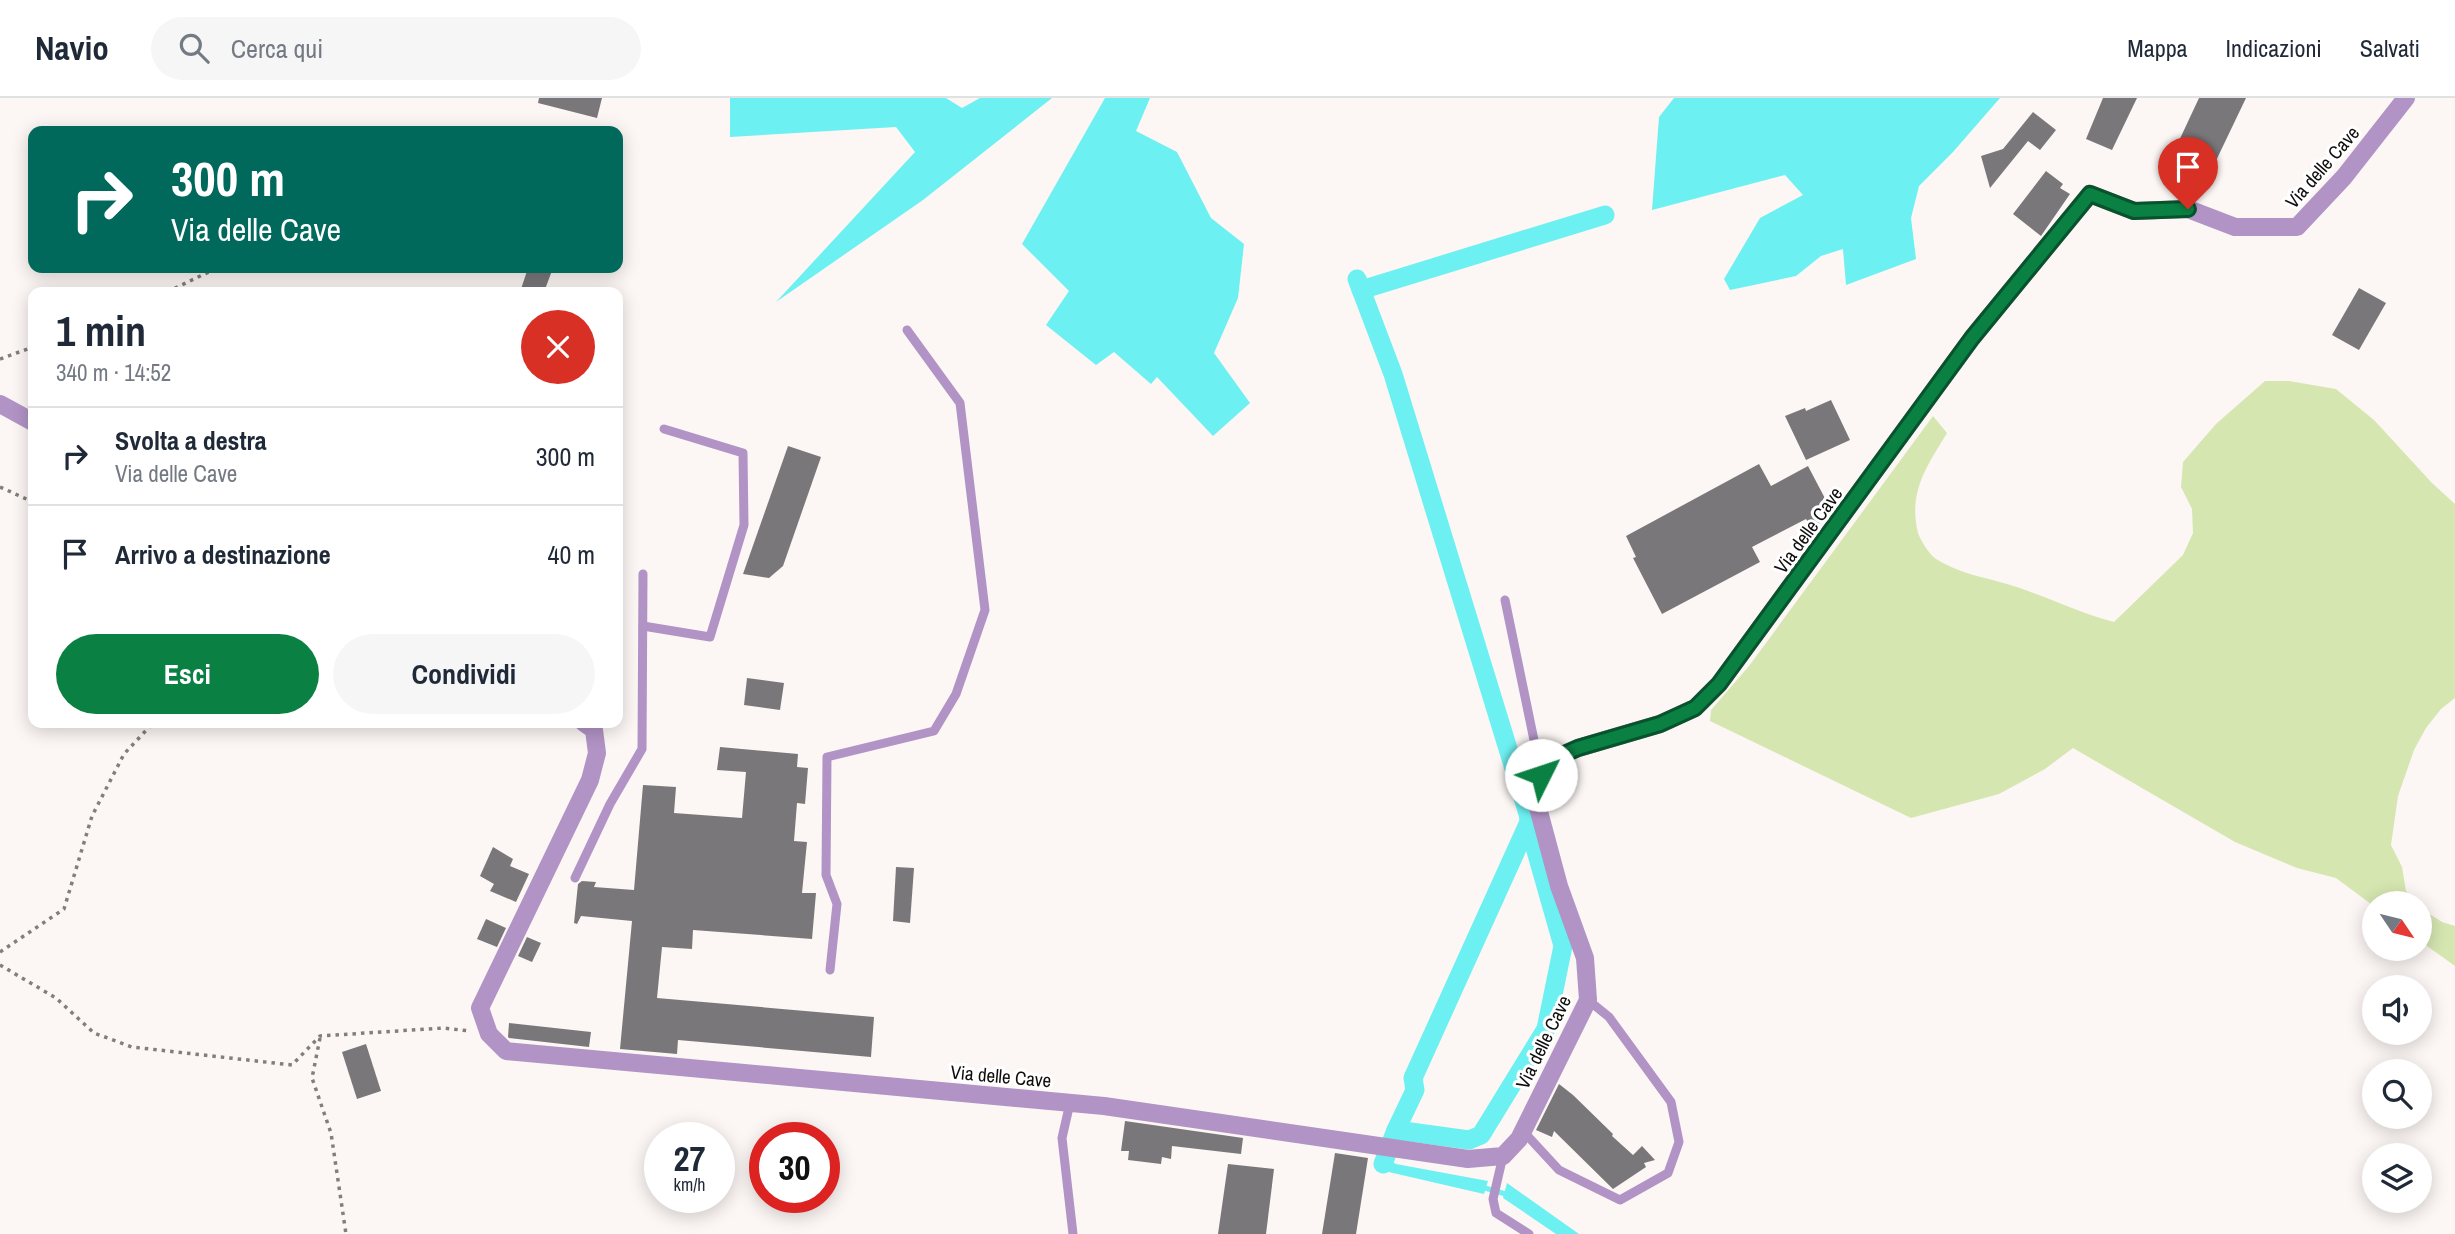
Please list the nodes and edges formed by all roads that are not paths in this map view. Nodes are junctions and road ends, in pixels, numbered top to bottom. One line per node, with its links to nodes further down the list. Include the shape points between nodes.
1 (2406, 98): 10 (street, Via delle Cave, via 2344,177 2297,227 2235,227 2188,209 2134,211 2090,194 1972,338 1719,684 1695,708 1660,724 1578,748 1551,760)
2 (907, 330): 12 (lane, via 960,403 985,610 956,694 934,731 827,757 825,875 837,904)
3 (0, 404): 4 (street)
4 (28, 419)
5 (664, 429): 8 (lane, via 743,453 744,525 710,637)
6 (643, 574): 8 (lane)
7 (1504, 600): 10 (lane)
8 (643, 626): 11 (lane, via 642,749)
9 (591, 728): 14 (street, Via delle Cave, via 597,753 590,780 480,1008 489,1034 506,1051)
10 (1541, 775): 13 (street, Via delle Cave, via 1537,804 1585,958)
11 (575, 878)
12 (830, 970)
13 (1588, 1000): 15 (street, Via delle Cave); 15 (lane, via 1609,1017 1671,1102 1679,1142 1668,1173 1620,1200 1559,1170)
14 (1070, 1103): 16 (street, Via delle Cave, via 1468,1159); 17 (lane, via 1062,1138)
15 (1523, 1131): 16 (street, Via delle Cave)
16 (1503, 1156): 18 (lane, via 1493,1199 1496,1213)
17 (1073, 1234)
18 (1529, 1234)

